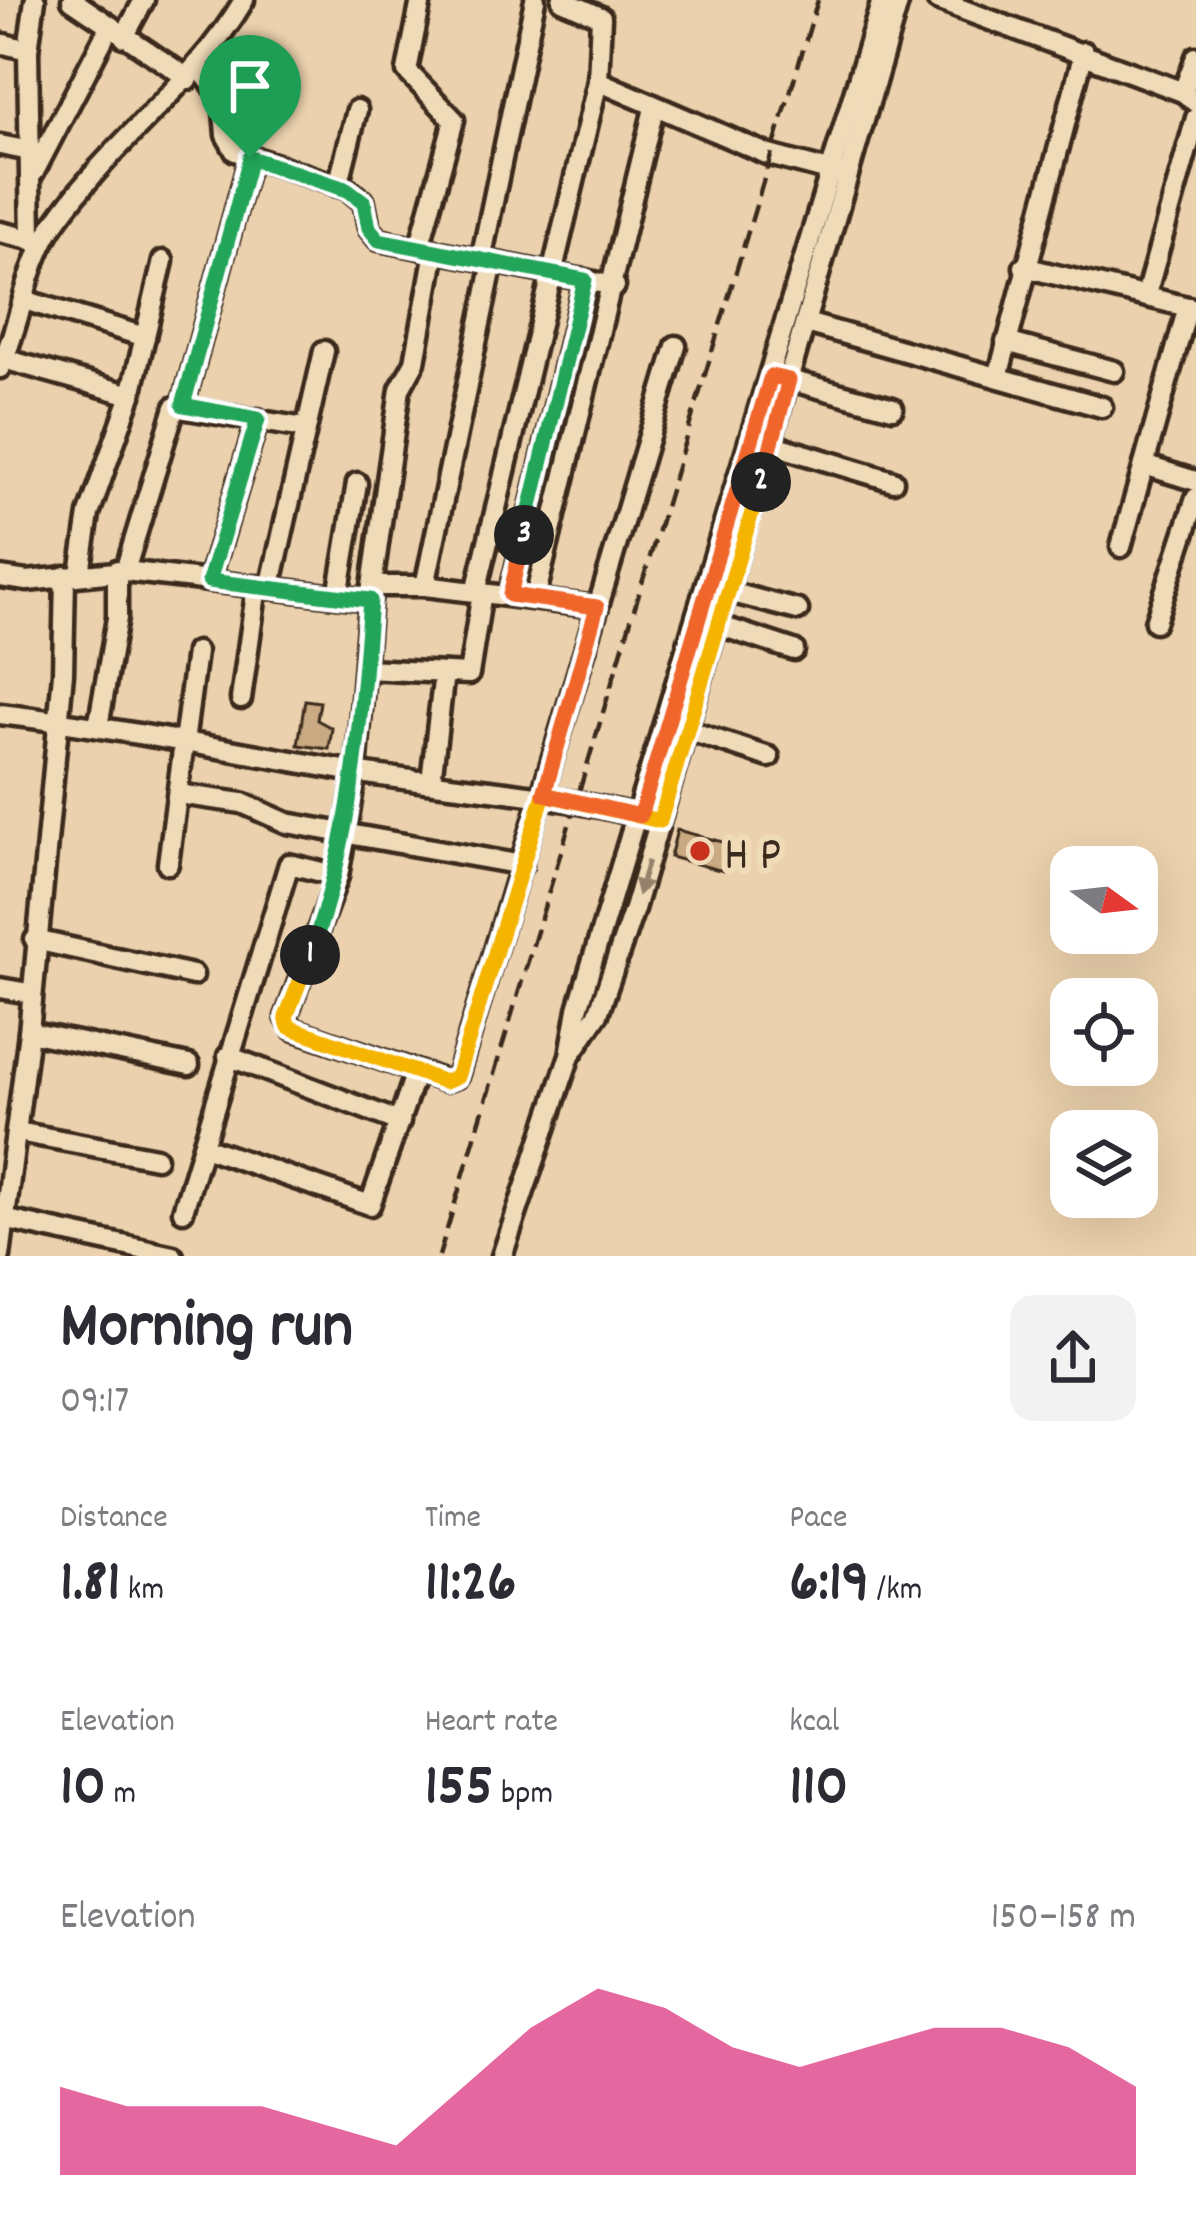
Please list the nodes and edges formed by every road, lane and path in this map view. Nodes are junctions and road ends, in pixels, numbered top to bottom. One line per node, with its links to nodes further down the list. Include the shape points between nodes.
1 (34, 0): 13 (street)
2 (144, 0): 11 (street)
3 (244, 0): 16 (street)
4 (421, 0): 30 (street, via 407,71 454,121)
5 (535, 0): 32 (street)
6 (562, 0): 17 (street, via 601,17)
7 (882, 0): 25 (street)
8 (899, 0): 25 (street)
9 (937, 0): 14 (street)
10 (76, 1): 11 (street)
11 (116, 32): 16 (street); 26 (street, via 62,109)
12 (0, 43): 13 (street)
13 (28, 50): 23 (street)
14 (1084, 52): 18 (street); 33 (street)
15 (1196, 57): 18 (street)
16 (194, 73): 24 (street, via 223,99 229,144); 29 (street, via 102,162)
17 (598, 82): 19 (street); 34 (street)
18 (1190, 98)
19 (654, 109): 25 (street); 36 (street)
20 (357, 110): 27 (street)
21 (1196, 118): 37 (street)
22 (0, 145): 23 (street)
23 (30, 151): 26 (street)
24 (250, 158): 27 (street); 50 (street)
25 (841, 175): 40 (street); 48 (street)
26 (30, 182): 29 (street)
27 (338, 186): 30 (street, via 364,202 373,236)
28 (0, 232): 29 (street)
29 (38, 241): 38 (street)
30 (427, 249): 32 (street); 71 (street, via 415,362 400,389)
31 (163, 261): 41 (street)
32 (487, 261): 34 (street); 67 (street)
33 (1024, 267): 37 (street); 42 (street)
34 (553, 274): 35 (street); 69 (street)
35 (585, 280): 36 (street); 72 (street)
36 (615, 286): 74 (street)
37 (1146, 295): 39 (street)
38 (24, 300): 41 (street); 45 (street)
39 (1192, 308): 56 (street)
40 (806, 323): 47 (street); 48 (street)
41 (146, 337): 49 (street)
42 (1006, 342): 46 (street); 47 (street)
43 (676, 346): 75 (street)
44 (324, 351): 54 (street)
45 (2, 363): 49 (street)
46 (1114, 371)
47 (998, 377): 51 (street)
48 (780, 378): 52 (street); 55 (street); 94 (street)
49 (131, 395): 64 (street)
50 (183, 405): 53 (street); 63 (street, via 172,410)
51 (1102, 406)
52 (893, 408)
53 (258, 419): 54 (street); 66 (street)
54 (304, 428): 68 (street)
55 (771, 444): 57 (street); 70 (street)
56 (1144, 465): 58 (street); 61 (street)
57 (893, 481)
58 (1196, 481)
59 (357, 483): 73 (street)
60 (1196, 498): 62 (street)
61 (1121, 547)
62 (1187, 563): 77 (street)
63 (121, 570): 64 (street); 66 (street); 86 (street)
64 (72, 575): 65 (street); 85 (street)
65 (0, 577)
66 (209, 581): 68 (street)
67 (424, 586): 69 (street); 71 (street)
68 (263, 587): 73 (street); 83 (street)
69 (479, 592): 72 (street); 82 (street, via 471,670)
70 (729, 592): 76 (street); 78 (street)
71 (371, 593): 73 (street); 81 (street)
72 (510, 595): 74 (street)
73 (338, 596)
74 (535, 598): 75 (street)
75 (597, 607): 93 (street)
76 (798, 610)
77 (1155, 622)
78 (718, 625): 79 (street); 87 (street)
79 (794, 650)
80 (196, 652): 88 (street)
81 (365, 670): 82 (street); 90 (street)
82 (445, 673): 91 (street)
83 (241, 699)
84 (0, 714): 85 (street)
85 (58, 721): 86 (street); 100 (street)
86 (98, 727): 88 (street)
87 (687, 730): 89 (street); 95 (street)
88 (181, 738): 90 (street); 92 (street)
89 (769, 757)
90 (356, 772): 91 (street); 96 (street)
91 (431, 781): 93 (street)
92 (178, 794): 96 (street, via 242,803 287,823); 97 (street)
93 (544, 794): 94 (street); 98 (street)
94 (640, 816): 95 (street); 105 (street)
95 (660, 821): 105 (street, one-way to 105, via 598,1014)
96 (344, 834): 98 (street); 99 (street)
97 (167, 864)
98 (523, 865): 108 (street, via 457,1077)
99 (338, 876): 106 (street, via 289,863); 108 (street, via 287,1024)
100 (35, 940): 101 (street); 103 (street)
101 (193, 975)
102 (0, 988): 103 (street)
103 (29, 993): 104 (street)
104 (29, 1032): 107 (street); 110 (street)
105 (570, 1054): 117 (street)
106 (228, 1057): 109 (street); 111 (street)
107 (189, 1065)
108 (416, 1072): 109 (street)
109 (400, 1122): 111 (street, via 370,1205)
110 (18, 1132): 112 (street); 114 (street)
111 (204, 1147): 113 (street)
112 (156, 1158)
113 (183, 1211)
114 (8, 1220): 115 (street); 116 (street)
115 (0, 1256)
116 (173, 1256)
117 (502, 1256)

